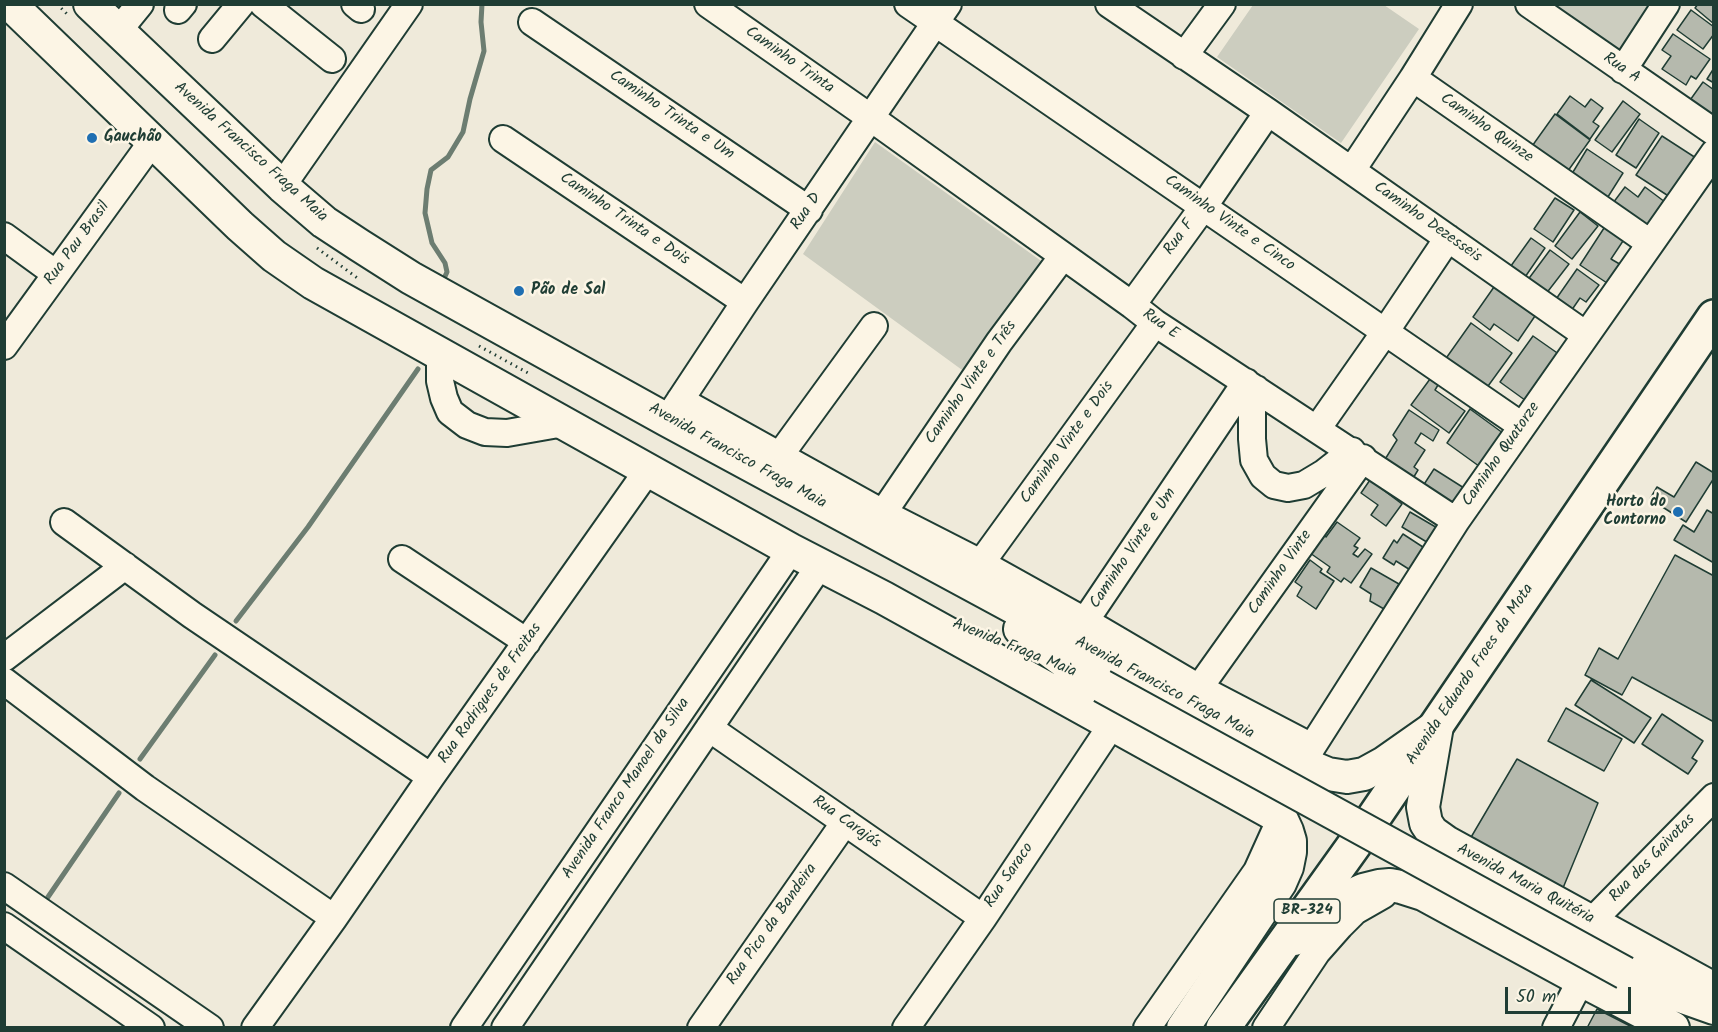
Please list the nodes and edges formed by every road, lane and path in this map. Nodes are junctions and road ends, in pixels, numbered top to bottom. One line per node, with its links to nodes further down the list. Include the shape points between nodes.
1 (10, 4): 26 (main road)
2 (90, 4): 16 (main road, Avenida Francisco Fraga Maia)
3 (140, 4): 16 (street)
4 (241, 4): 17 (street)
5 (263, 4): 19 (street)
6 (409, 4): 29 (street)
7 (708, 4): 23 (street, Caminho Trinta)
8 (908, 4): 14 (street, Caminho Vinte e Cinco)
9 (1109, 4): 18 (street, Caminho Dezesseis)
10 (1222, 4): 18 (street)
11 (1458, 4): 21 (street)
12 (1529, 4): 20 (street, Rua A)
13 (1665, 4): 20 (street)
14 (941, 14): 23 (street, Rua D); 30 (street, Caminho Vinte e Cinco)
15 (532, 22): 31 (street, Caminho Trinta e Um)
16 (118, 31): 29 (main road, Avenida Francisco Fraga Maia)
17 (212, 39)
18 (1184, 56): 22 (street, Caminho Dezesseis)
19 (332, 59)
20 (1623, 70): 24 (street, Rua A)
21 (1413, 78): 28 (street); 34 (street, Caminho Quinze)
22 (1268, 112): 28 (street, Caminho Dezesseis); 30 (street, Rua F)
23 (871, 118): 31 (street, Rua D); 35 (street, Rua E)
24 (1713, 132)
25 (503, 139): 37 (street, Caminho Trinta e Dois)
26 (152, 142): 36 (street, Rua Pau Brasil); 45 (main road, via 274,256 313,284)
27 (1713, 153): 34 (street, Caminho Quatorze)
28 (1352, 170): 33 (street, Caminho Dezesseis)
29 (282, 186): 47 (main road, Avenida Francisco Fraga Maia, via 324,222 411,278)
30 (1204, 206): 38 (street, Rua F); 42 (street, Caminho Vinte e Cinco)
31 (809, 210): 37 (street, Rua D)
32 (4, 236): 36 (street)
33 (1448, 238): 42 (street); 43 (street, Caminho Dezesseis)
34 (1650, 243): 43 (street, Caminho Quatorze)
35 (1063, 255): 38 (street, Rua E); 54 (street, Caminho Vinte e Três)
36 (57, 274): 44 (street, Rua Pau Brasil)
37 (745, 302): 47 (street, Rua D)
38 (1132, 305): 40 (street, Rua E)
39 (1713, 317): 71 (highway, Avenida Eduardo Froes da Mota / BR-324)
40 (1155, 323): 46 (street, Rua E); 60 (street, Caminho Vinte e Dois)
41 (874, 326): 51 (street)
42 (1385, 332): 49 (street, Caminho Vinte e Cinco); 50 (street)
43 (1586, 335): 49 (street, Caminho Quatorze)
44 (4, 346)
45 (440, 354): 48 (main road); 48 (street, via 444,398 450,412 467,425 485,432 507,433)
46 (1251, 385): 50 (street, Rua E); 52 (street, via 1254,460 1274,485 1304,485); 64 (street, Caminho Vinte e Um)
47 (674, 410): 51 (street); 58 (main road, Avenida Francisco Fraga Maia)
48 (564, 423): 53 (main road)
49 (1522, 426): 55 (street, Caminho Quatorze)
50 (1317, 429): 52 (street, Rua E)
51 (780, 455): 54 (street)
52 (1357, 455): 55 (street, Rua E); 69 (street, Caminho Vinte)
53 (648, 470): 57 (main road); 65 (street, Rua Rodrigues de Freitas)
54 (883, 513): 60 (street)
55 (1456, 521): 73 (street, Caminho Quatorze)
56 (64, 522): 62 (street)
57 (791, 550): 61 (main road); 93 (street, Avenida Franco Manoel da Silva)
58 (922, 558): 68 (main road, Avenida Fraga Maia); 73 (main road, Avenida Francisco Fraga Maia)
59 (402, 559): 65 (street)
60 (981, 563): 64 (street)
61 (820, 565): 63 (main road); 72 (street, Avenida Franco Manoel da Silva)
62 (125, 566): 66 (street); 74 (street)
63 (884, 598): 68 (main road, Avenida Fraga Maia); 70 (main road)
64 (1085, 621): 69 (street, Caminho Vinte e Um)
65 (527, 642): 74 (street, Rua Rodrigues de Freitas)
66 (4, 658)
67 (4, 681): 81 (street, via 145,788)
68 (1095, 682): 86 (main road, bridge)
69 (1199, 688): 73 (street, Caminho Vinte e Um)
70 (1113, 723): 76 (main road); 82 (street, Rua Saraco)
71 (1437, 726): 73 (main road, Avenida Francisco Fraga Maia, via 1364,774 1328,774); 78 (main road, Avenida Maria Quitéria, via 1423,807 1426,823); 85 (highway, Avenida Eduardo Froes da Mota / BR-324)
72 (709, 728): 77 (street, Rua Carajás); 94 (street, Avenida Franco Manoel da Silva)
73 (1308, 756): 76 (main road, via 1312,793 1302,812)
74 (431, 777): 81 (street, Rua Rodrigues de Freitas)
75 (1713, 797): 83 (street, Rua das Gaivotas)
76 (1281, 818): 97 (street, via 1257,871); 98 (main road, via 1290,852 1280,882)
77 (845, 822): 82 (street, Rua Carajás); 95 (street, Rua Pico da Bandeira)
78 (1446, 842): 80 (main road, via 1418,851 1411,865); 83 (main road, Avenida Maria Quitéria)
79 (4, 886): 91 (street)
80 (1412, 890): 85 (main road, via 1379,886 1343,899); 87 (main road); 100 (street, via 1372,900 1355,911 1317,952)
81 (334, 918): 92 (street, Rua Rodrigues de Freitas)
82 (983, 918): 96 (street, Rua Saraco)
83 (1592, 921): 88 (main road, Avenida Maria Quitéria)
84 (4, 926): 90 (street)
85 (1271, 961): 99 (highway, Avenida Eduardo Froes da Mota / BR-324)
86 (1637, 979): 89 (main road); 103 (main road)
87 (1581, 980): 101 (street); 102 (main road)
88 (1713, 989)
89 (1713, 1008)
90 (151, 1028)
91 (210, 1028)
92 (255, 1028)
93 (464, 1028)
94 (505, 1028)
95 (701, 1028)
96 (906, 1028)
97 (1147, 1028)
98 (1182, 1028)
99 (1223, 1028)
100 (1266, 1028)
101 (1556, 1028)
102 (1673, 1028)
103 (1704, 1028)

